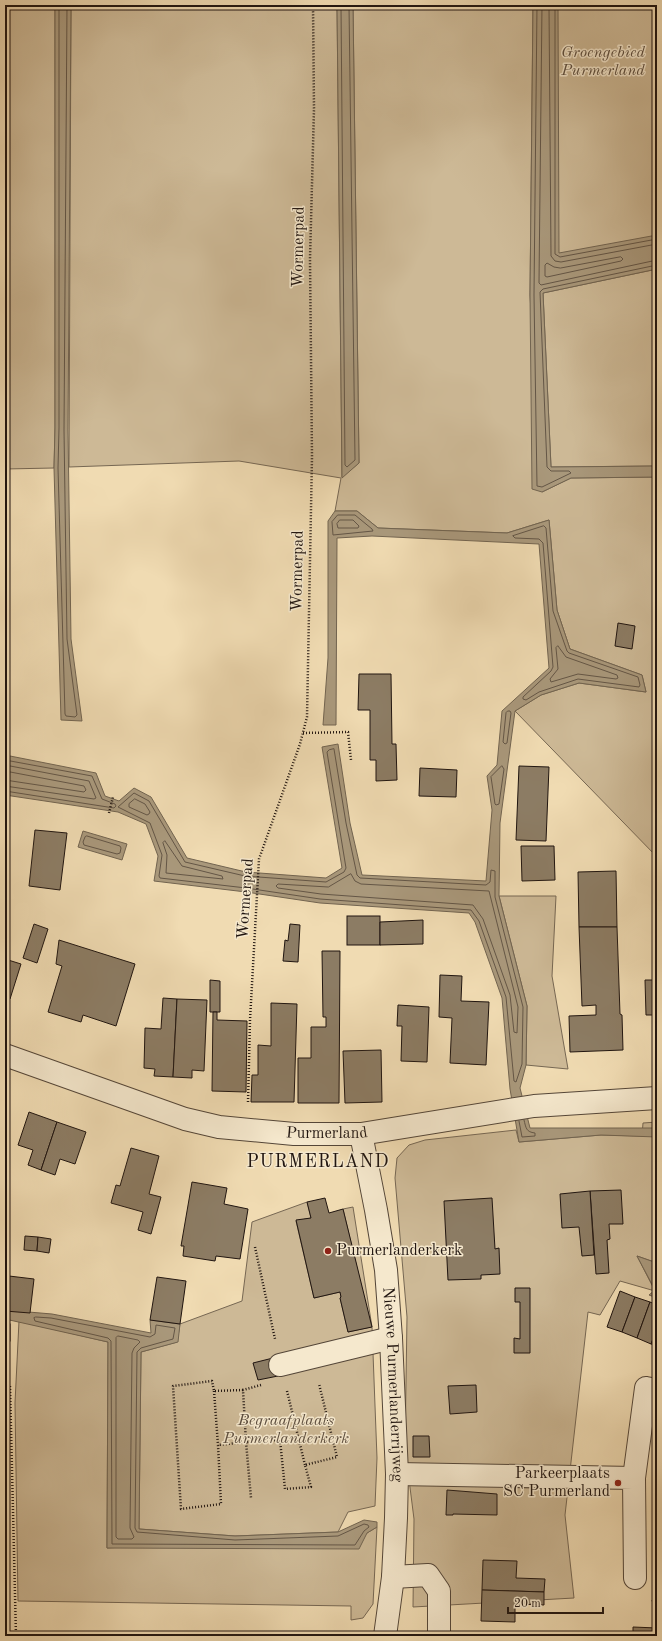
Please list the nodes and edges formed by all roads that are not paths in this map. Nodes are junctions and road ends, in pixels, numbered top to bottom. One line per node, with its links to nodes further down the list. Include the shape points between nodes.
1 (5, 1055): 3 (street, Purmerland, via 185,1119 219,1127 323,1135)
2 (657, 1098): 3 (street, Purmerland, via 534,1106)
3 (362, 1134): 4 (street, Nieuwe Purmerlanderrijweg, via 386,1270)
4 (391, 1338): 5 (street, via 312,1356); 7 (street, Nieuwe Purmerlanderrijweg)
5 (282, 1372)
6 (657, 1390): 8 (street, via 646,1388)
7 (397, 1474): 8 (street); 9 (street, Nieuwe Purmerlanderrijweg)
8 (634, 1478): 10 (street)
9 (393, 1577): 11 (street, Nieuwe Purmerlanderrijweg); 12 (street, via 428,1575 439,1591)
10 (635, 1578)
11 (385, 1636)
12 (439, 1636)

